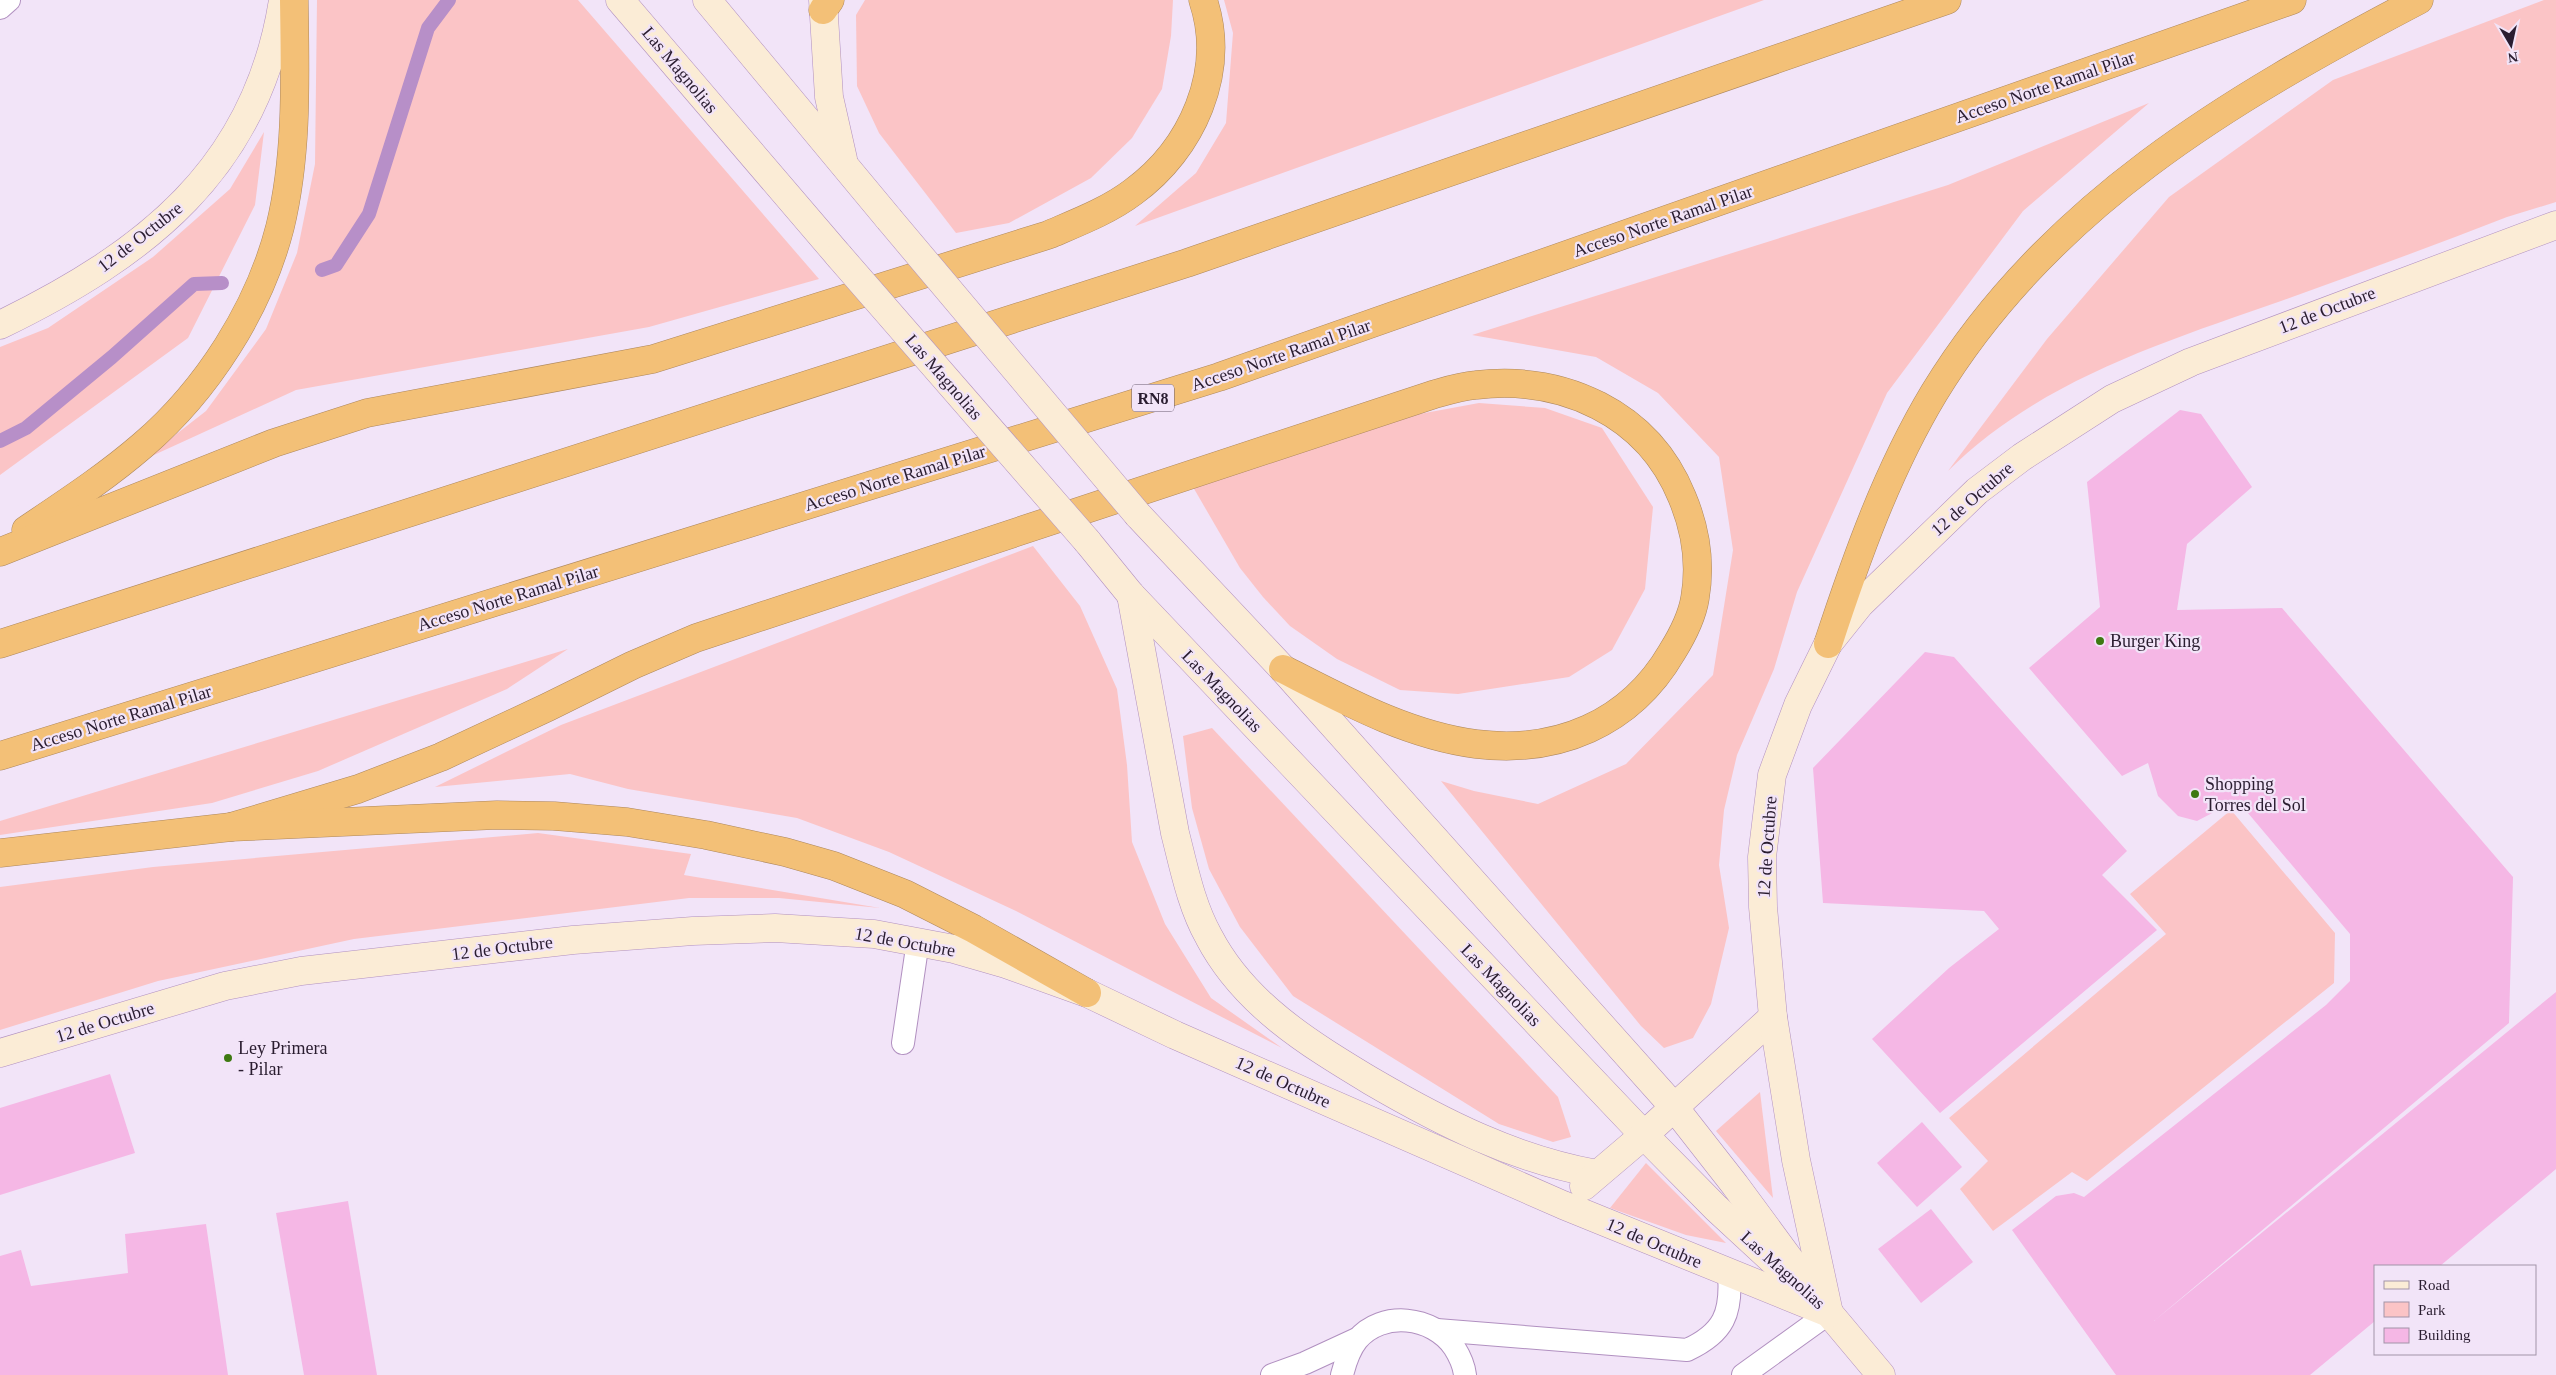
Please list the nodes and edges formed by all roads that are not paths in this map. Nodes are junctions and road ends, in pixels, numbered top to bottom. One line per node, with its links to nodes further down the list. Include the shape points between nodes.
1 (9, 0): 11 (lane)
2 (283, 0): 14 (street, 12 de Octubre, via 269,56 252,103 212,172 156,229 124,254 82,282)
3 (294, 0): 15 (highway, via 295,92 288,180 272,256 244,318 194,390 144,444 96,483)
4 (620, 0): 16 (street, Las Magnolias, bridge)
5 (707, 0): 12 (street, Las Magnolias)
6 (1203, 0): 15 (highway, via 1211,32 1210,54 1208,76 1193,123 1168,160 1150,178 1132,193 1082,221 1048,235 653,359 411,403 358,416 274,443)
7 (1946, 0): 17 (highway, via 1187,263)
8 (2292, 0): 20 (highway, Acceso Norte Ramal Pilar / RN8, via 1219,377)
9 (2419, 0): 18 (highway, via 2316,54 2204,123 2122,182 2037,260 1961,350 1933,395 1905,447 1857,556)
10 (825, 3): 12 (street, via 829,97)
11 (0, 8)
12 (844, 165): 19 (street, Las Magnolias, bridge, via 1138,515)
13 (2556, 225): 18 (street, 12 de Octubre, via 2191,362 2112,399 2022,457 1977,492 1860,604)
14 (0, 325)
15 (0, 550)
16 (1131, 595): 29 (street, Las Magnolias); 30 (street, via 1175,833 1194,904 1208,937 1247,991 1298,1035 1428,1114 1500,1148 1557,1167)
17 (0, 644)
18 (1828, 644): 25 (street, 12 de Octubre, via 1798,705 1772,775 1762,857)
19 (1283, 669): 21 (highway, via 1363,709 1445,738 1506,746 1563,739 1589,730 1614,716 1647,686 1664,666 1688,622 1695,600 1697,554 1694,530 1676,482 1646,440 1628,422 1587,400 1562,391 1504,383 1474,385 1432,394 696,638 633,664 441,756 358,788); 28 (street, Las Magnolias)
20 (0, 756)
21 (231, 827): 22 (highway); 24 (highway, via 497,814 618,822 706,835 834,866 905,894)
22 (0, 853)
23 (918, 941): 24 (street, 12 de Octubre, via 1006,964); 26 (lane); 27 (street, 12 de Octubre, via 874,934 775,928 693,931 573,940 301,971 225,986)
24 (1087, 993): 31 (street, 12 de Octubre, via 1175,1036)
25 (1772, 1017): 28 (street); 33 (street, 12 de Octubre, via 1796,1160)
26 (904, 1043)
27 (0, 1054)
28 (1674, 1108): 29 (street); 33 (street, Las Magnolias)
29 (1644, 1135): 30 (street); 33 (street, Las Magnolias, via 1716,1208)
30 (1597, 1174): 31 (street)
31 (1563, 1205): 32 (street, 12 de Octubre)
32 (1729, 1274): 33 (street, 12 de Octubre); 34 (lane, via 1730,1298 1723,1324 1704,1342 1687,1350)
33 (1829, 1313): 39 (lane); 40 (street)
34 (1438, 1330): 35 (lane, via 1425,1324 1396,1320 1382,1323); 38 (lane, via 1459,1355)
35 (1358, 1339): 36 (lane); 37 (lane)
36 (1272, 1375)
37 (1342, 1375)
38 (1464, 1375)
39 (1744, 1375)
40 (1881, 1375)

